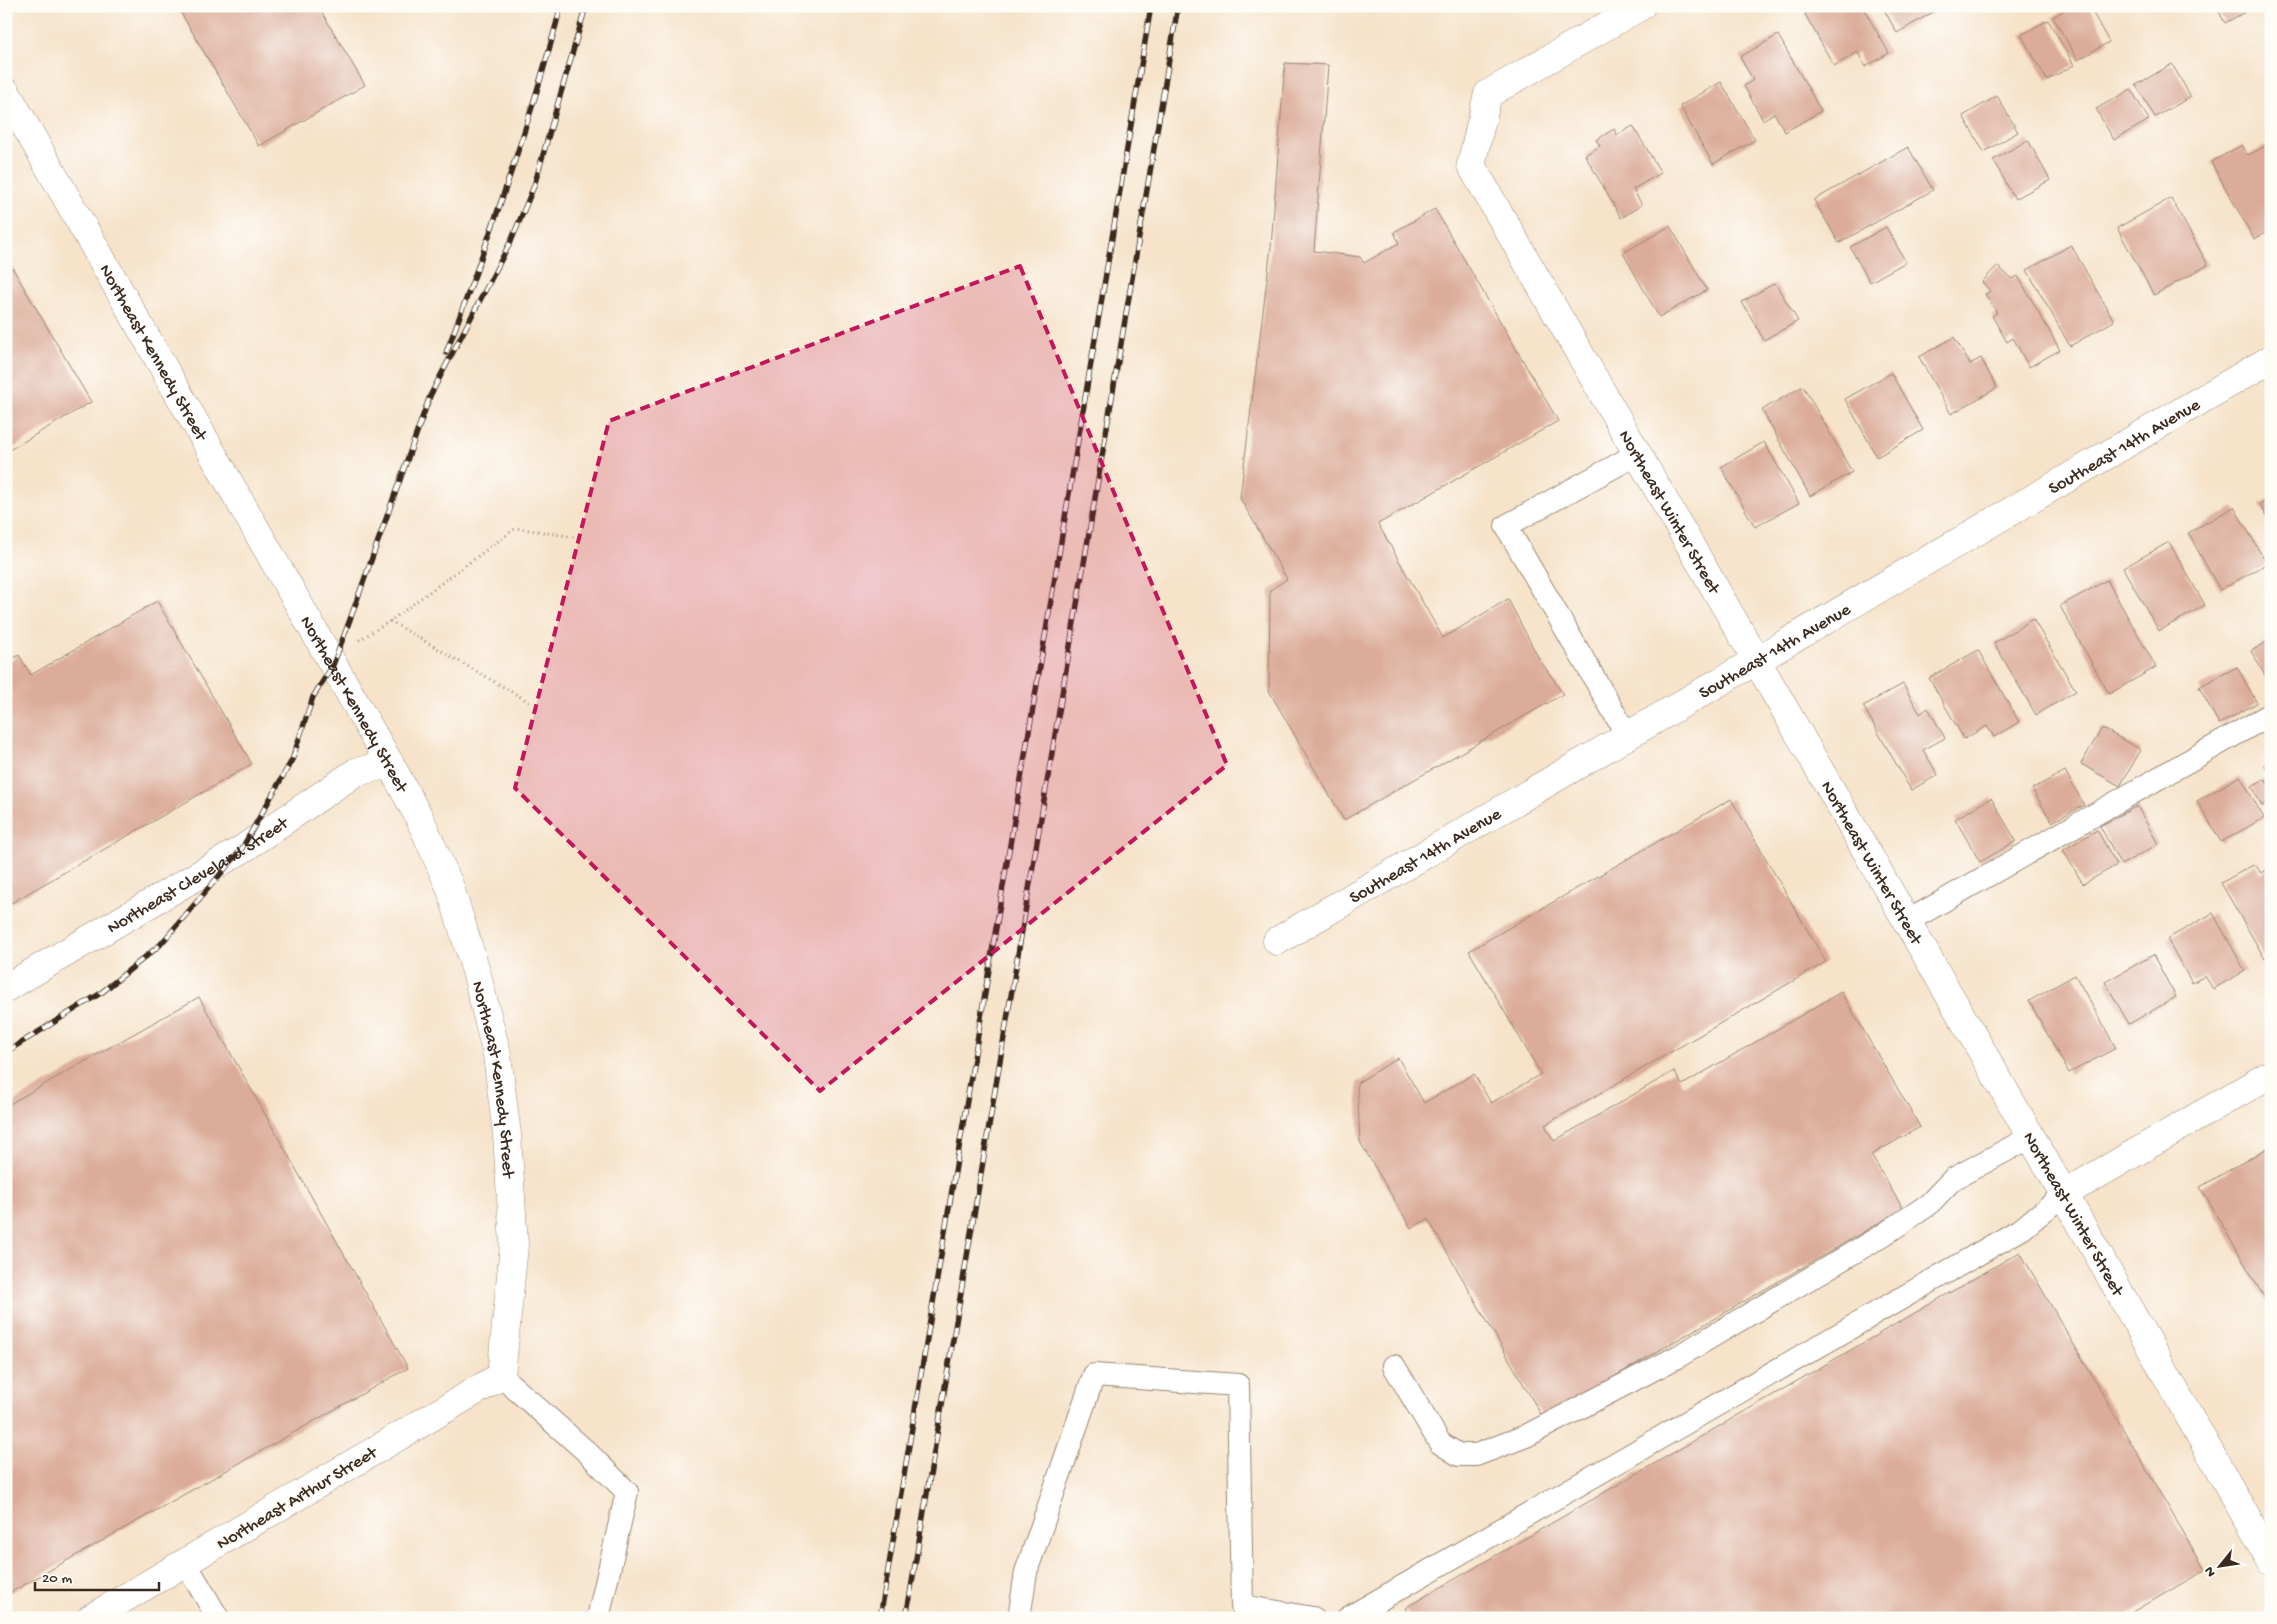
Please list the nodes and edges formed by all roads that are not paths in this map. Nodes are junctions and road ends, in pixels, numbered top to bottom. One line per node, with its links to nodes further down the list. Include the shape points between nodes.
1 (1641, 6): 4 (street, Northeast Winter Street, via 1488,94 1471,165)
2 (6, 92): 8 (street, Northeast Kennedy Street)
3 (2271, 358): 5 (street, Southeast 14th Avenue)
4 (1639, 453): 5 (street, Northeast Winter Street); 7 (lane, via 1506,526)
5 (1756, 659): 7 (street, Southeast 14th Avenue); 9 (street, Northeast Winter Street)
6 (2271, 714): 9 (lane)
7 (1627, 735): 10 (street, Southeast 14th Avenue)
8 (390, 764): 11 (street, Northeast Cleveland Street, via 356,772 241,850); 16 (street, Northeast Kennedy Street, via 420,819 450,886 497,1055 507,1135 514,1246)
9 (1908, 921): 13 (street, Northeast Winter Street)
10 (1277, 941)
11 (6, 988)
12 (2271, 1074): 14 (street)
13 (2031, 1137): 14 (street, Northeast Winter Street); 15 (lane, via 1953,1179 1928,1205 1883,1235 1678,1356 1526,1436 1476,1455 1459,1455 1440,1442)
14 (2064, 1194): 17 (street, Northeast Winter Street); 24 (lane, via 2023,1228)
15 (1394, 1366)
16 (501, 1376): 18 (street, Northeast Arthur Street); 21 (lane, via 627,1492)
17 (2271, 1561)
18 (185, 1562): 19 (street, Northeast Arthur Street); 20 (lane)
19 (91, 1618)
20 (218, 1618)
21 (598, 1618)
22 (1019, 1618): 23 (lane, via 1026,1572 1094,1375 1238,1385 1242,1606)
23 (1313, 1618)
24 (1348, 1618)

